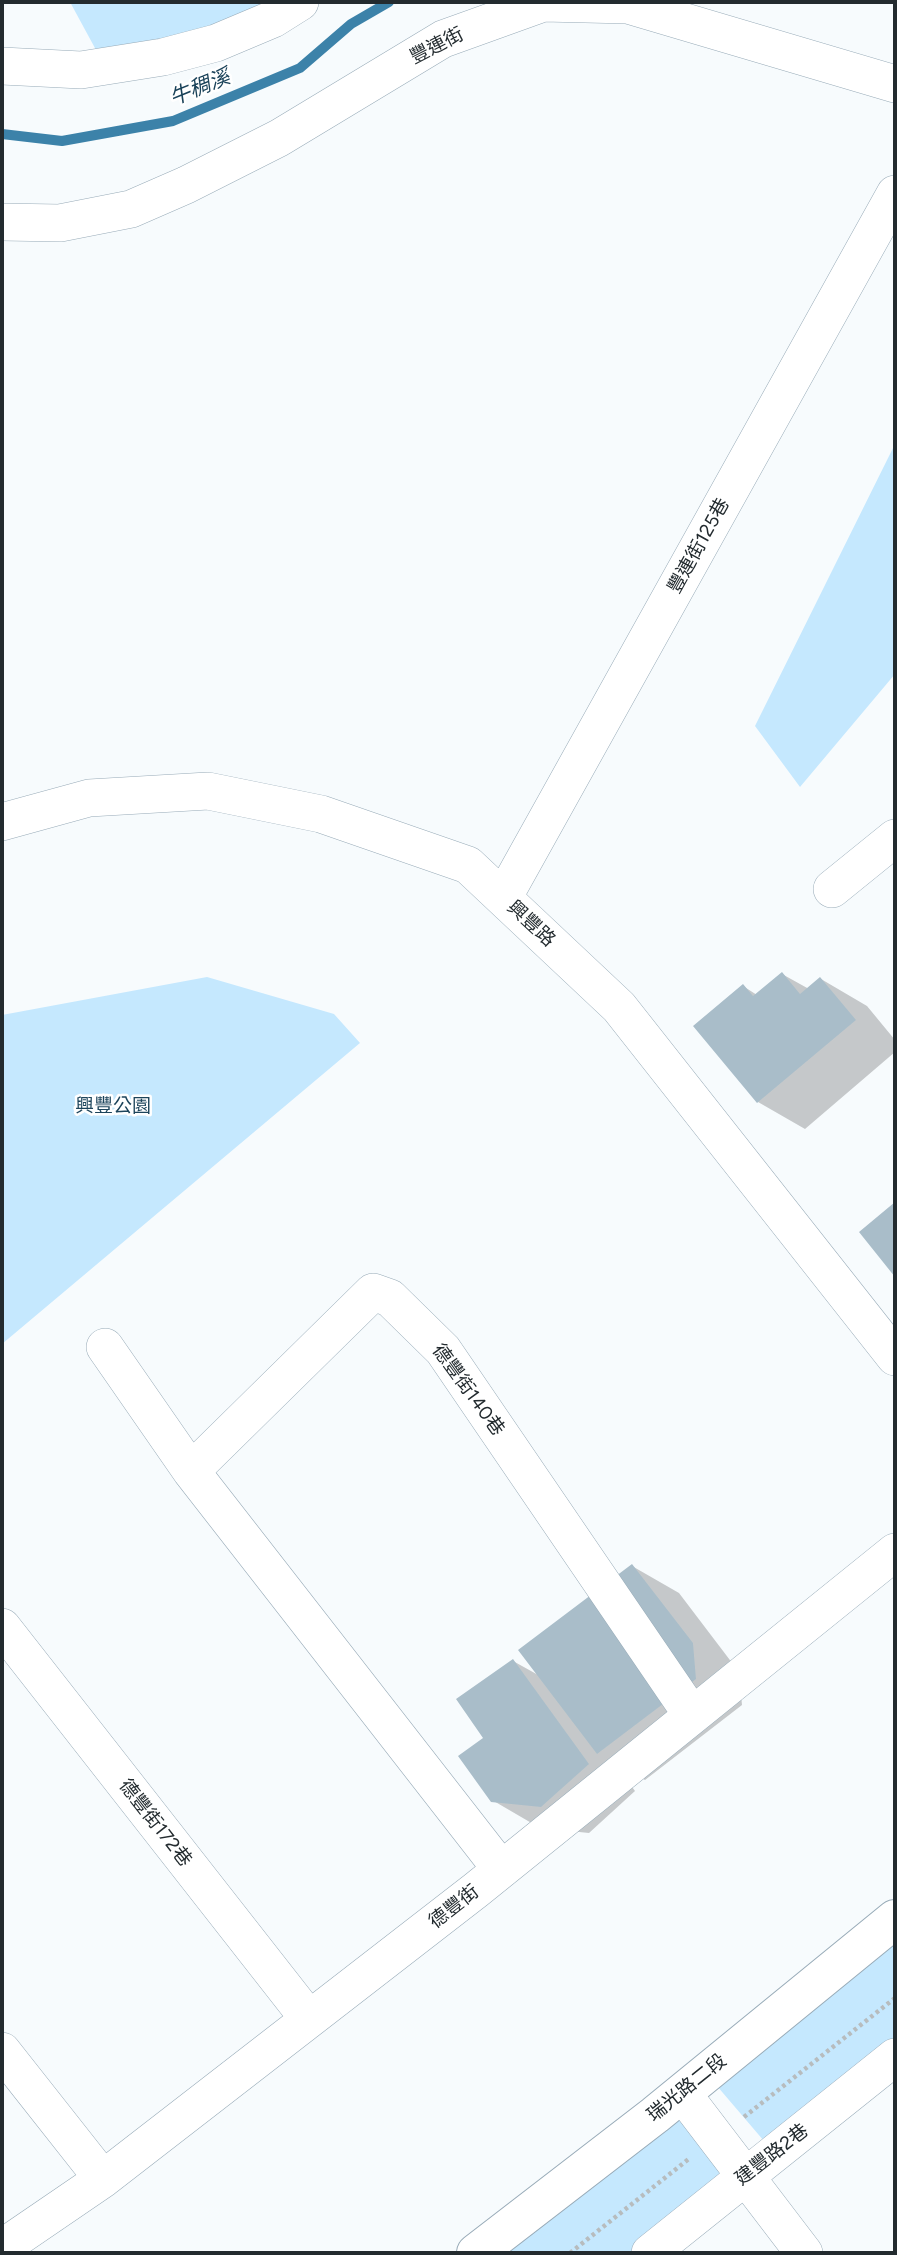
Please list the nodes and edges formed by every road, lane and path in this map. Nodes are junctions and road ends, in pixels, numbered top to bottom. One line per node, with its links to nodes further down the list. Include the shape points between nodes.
1 (300, 2): 2 (street, via 273,19 215,43 163,57 81,70)
2 (2, 66)
3 (895, 84): 5 (street, 豐連街, via 628,5 542,3 443,39 279,138 131,209 60,223)
4 (895, 194): 9 (street, 豐連街125巷)
5 (2, 222)
6 (2, 822): 9 (street, 興豐路, via 89,798 208,791 321,814 468,864)
7 (895, 838): 8 (street)
8 (832, 889)
9 (503, 898): 11 (street, 興豐路, via 619,1007)
10 (105, 1347): 12 (street)
11 (895, 1357)
12 (191, 1471): 15 (street, 德豐街140巷, via 373,1292 390,1298 443,1350); 16 (street)
13 (895, 1552): 15 (street, 德豐街)
14 (2, 1627): 19 (street, 德豐街172巷)
15 (692, 1715): 16 (street, 德豐街)
16 (501, 1869): 19 (street, 德豐街)
17 (895, 1919): 22 (street, 瑞光路二段)
18 (895, 1998): 23 (path)
19 (309, 2019): 25 (street, 德豐街)
20 (2, 2051): 25 (street)
21 (895, 2057): 24 (street, 建豐路2巷)
22 (682, 2093): 23 (street); 27 (street, 瑞光路二段)
23 (716, 2138): 24 (street); 28 (path)
24 (745, 2176): 29 (street, 建豐路2巷); 30 (street)
25 (103, 2179): 26 (street, 德豐街)
26 (2, 2248)
27 (477, 2253)
28 (570, 2253)
29 (650, 2253)
30 (804, 2253)

